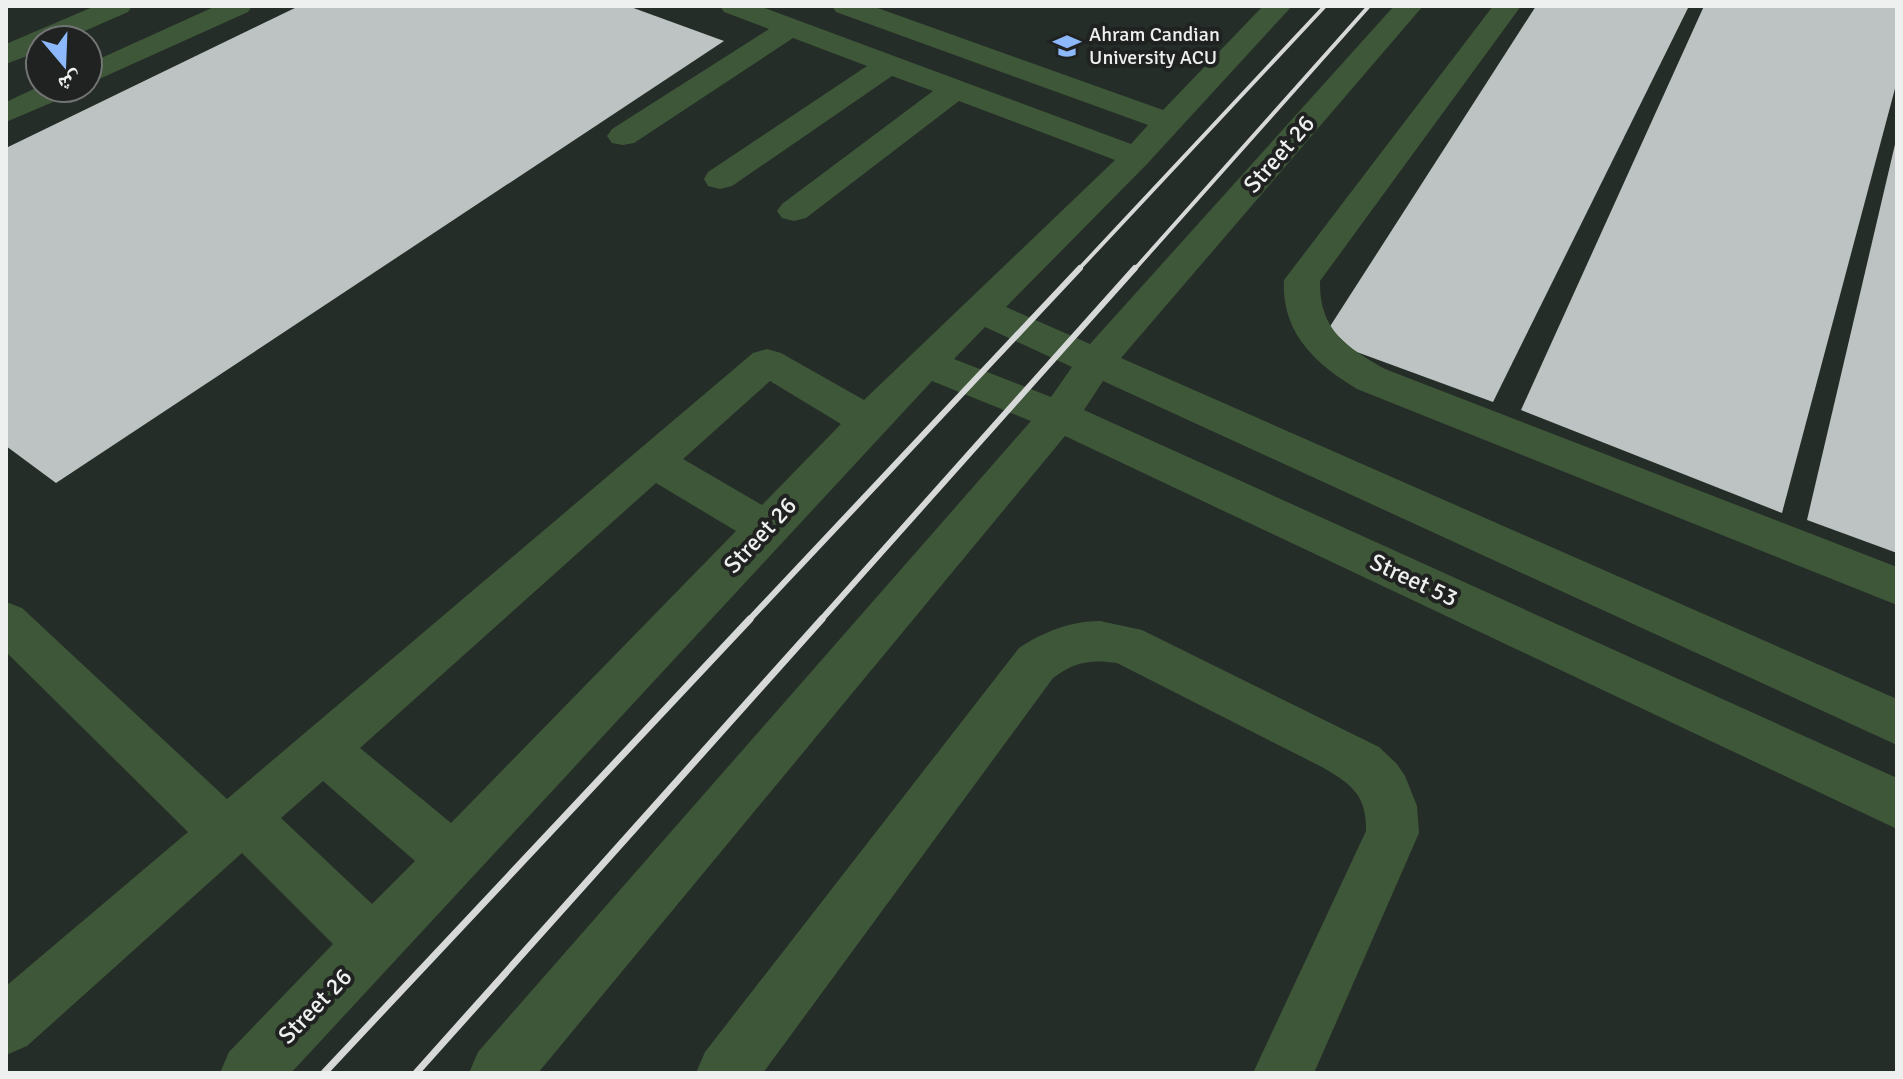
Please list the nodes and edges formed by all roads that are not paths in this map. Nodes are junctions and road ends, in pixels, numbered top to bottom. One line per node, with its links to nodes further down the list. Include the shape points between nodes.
1 (118, 6): 9 (street)
2 (238, 6): 11 (street)
3 (734, 6): 8 (street)
4 (846, 6): 15 (street)
5 (1278, 6): 15 (street, Street 26)
6 (1409, 6): 21 (street, Street 26)
7 (1507, 6): 27 (street, via 1302,280 1303,314 1312,332 1336,358 1371,379)
8 (791, 27): 10 (street); 16 (street)
9 (6, 55)
10 (890, 64): 12 (street); 18 (street)
11 (104, 68)
12 (955, 89): 17 (street); 19 (street)
13 (26, 104): 14 (street)
14 (6, 113)
15 (1168, 122): 17 (street, Street 26)
16 (623, 136)
17 (1136, 157): 20 (street, Street 26)
18 (720, 179)
19 (794, 211)
20 (982, 311): 21 (street); 22 (street, Street 26)
21 (1095, 363): 23 (street, Street 26); 29 (street)
22 (928, 364): 23 (street, Street 53); 24 (street, Street 26)
23 (1059, 416): 31 (street, Street 53); 37 (street, Street 26)
24 (868, 421): 25 (street, via 767,362); 26 (street, Street 26)
25 (653, 461): 26 (street); 30 (street)
26 (766, 528): 33 (street, Street 26)
27 (1897, 586)
28 (6, 622): 32 (street)
29 (1897, 723)
30 (323, 749): 32 (street); 33 (street)
31 (1897, 804)
32 (235, 825): 34 (street); 35 (street)
33 (454, 860): 34 (street, Street 26)
34 (374, 945): 36 (street, Street 26)
35 (6, 1025)
36 (250, 1073)
37 (499, 1073)
38 (726, 1073): 39 (street, via 1036,663 1054,649 1101,639 1125,644 1328,747 1364,767 1388,798 1392,833)
39 (1283, 1073)

